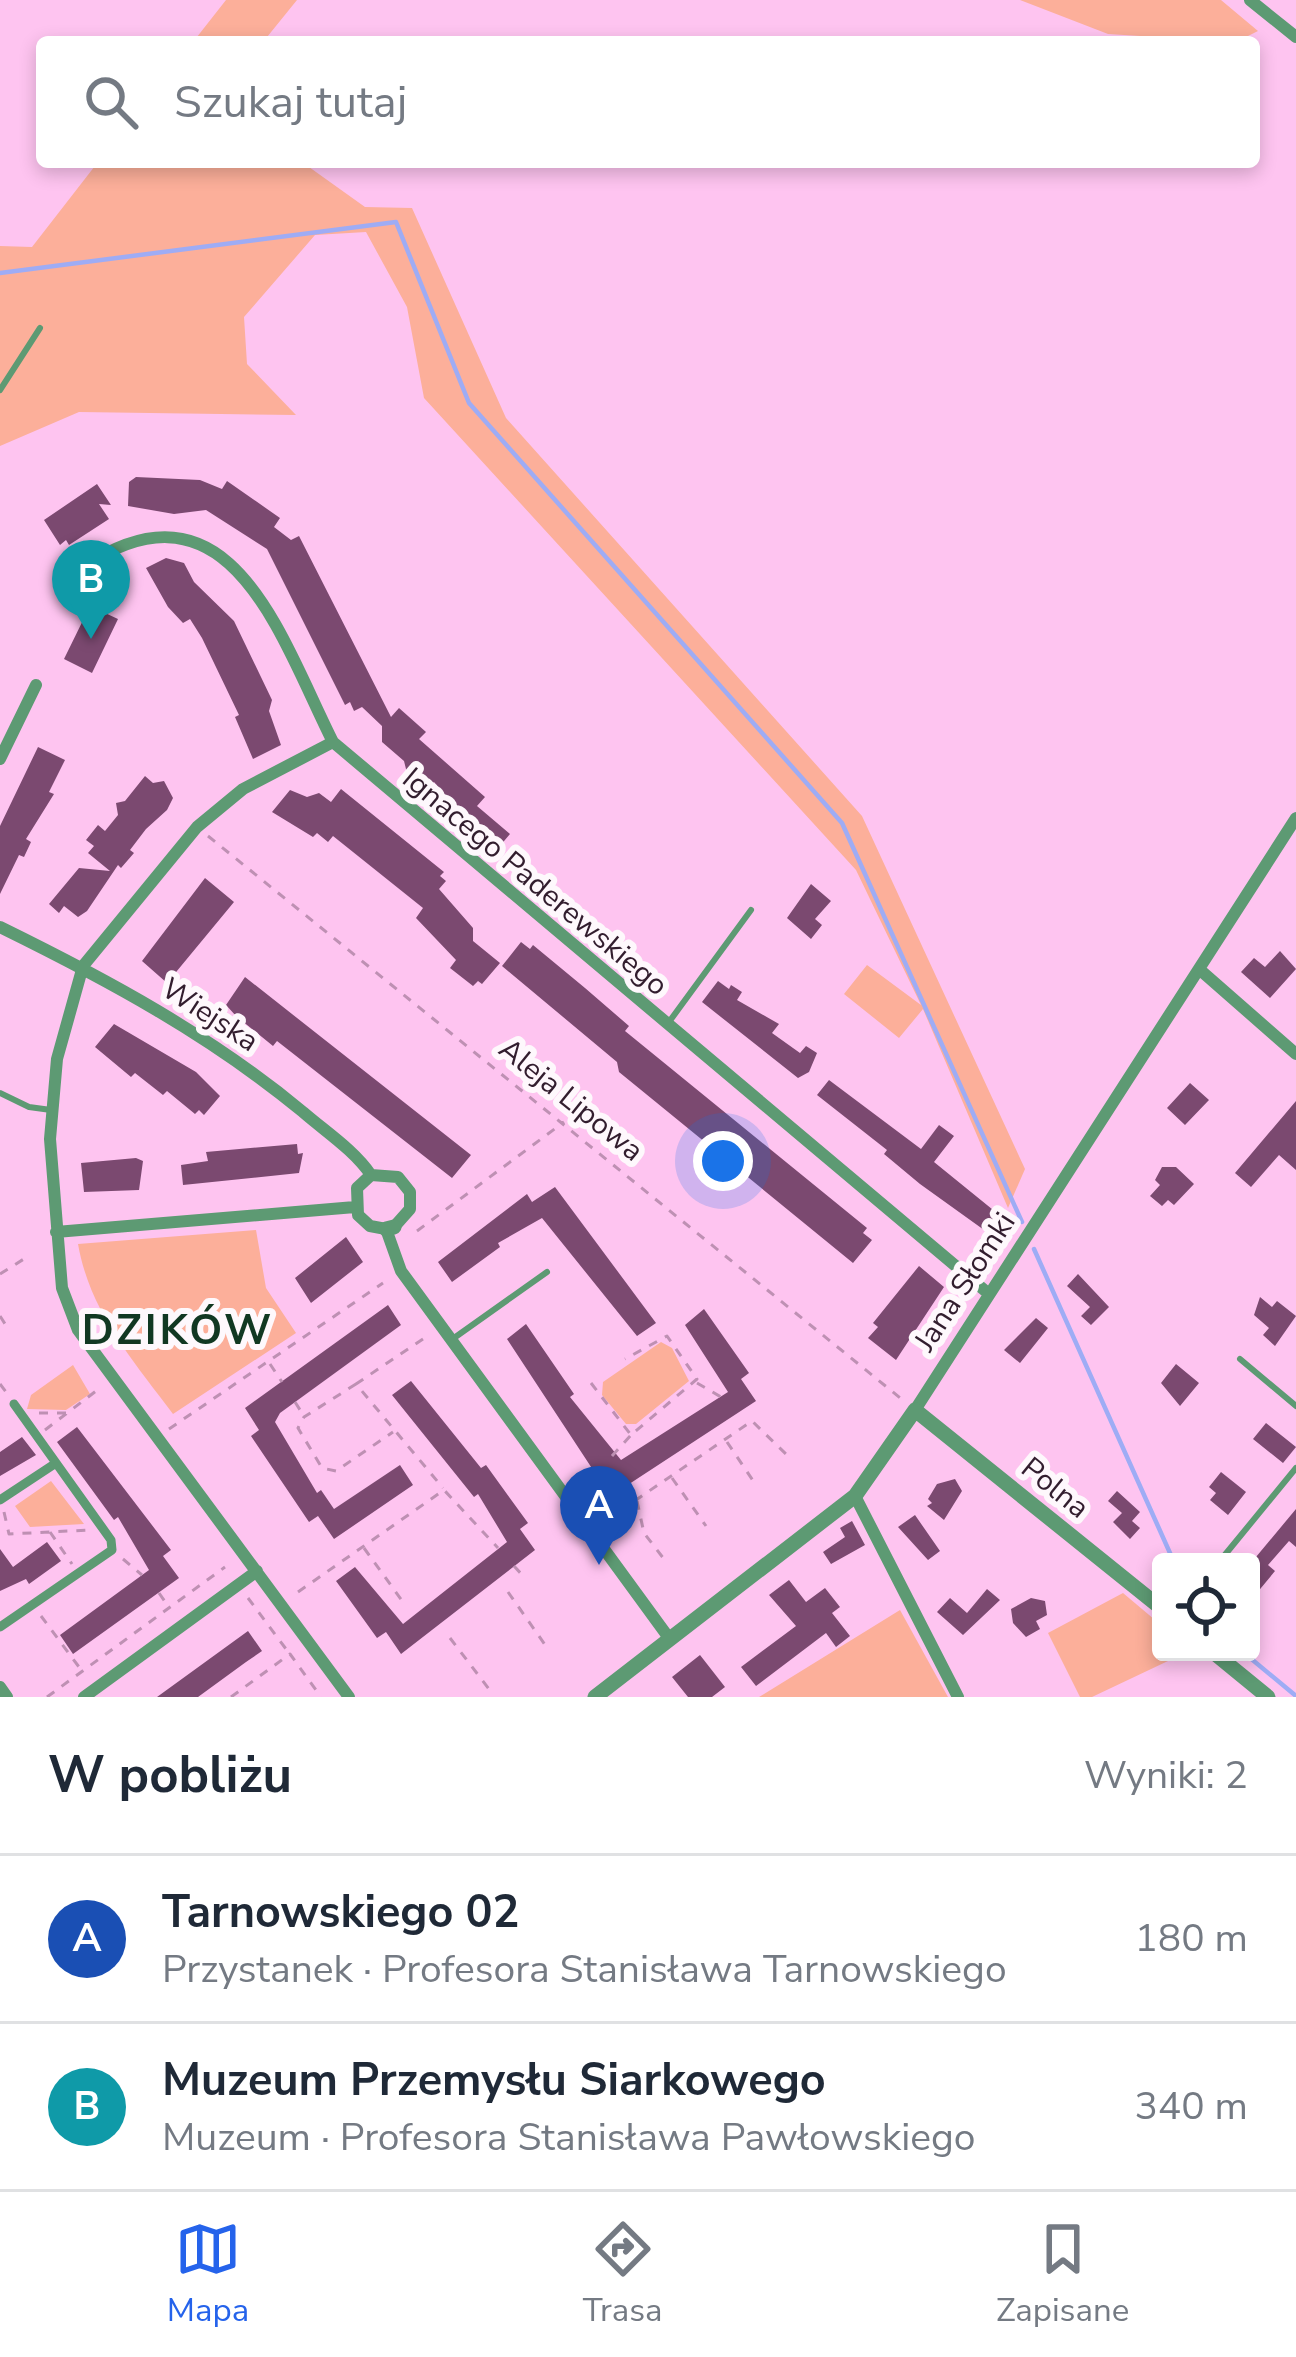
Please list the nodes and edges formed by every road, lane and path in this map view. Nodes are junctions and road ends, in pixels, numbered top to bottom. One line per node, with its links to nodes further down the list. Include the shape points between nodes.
1 (1250, 0): 2 (street)
2 (1296, 37)
3 (40, 328): 4 (lane)
4 (0, 389)
5 (86, 566): 7 (street, Ignacego Paderewskiego, via 145,536 212,546 260,599)
6 (36, 685): 8 (street)
7 (333, 742): 10 (street, via 243,789); 15 (street, Ignacego Paderewskiego)
8 (0, 759)
9 (1296, 818): 14 (street, Jana Słomki)
10 (197, 827): 13 (street); 19 (path, Aleja Lipowa)
11 (751, 910): 15 (lane)
12 (0, 928): 13 (street, Wiejska)
13 (83, 967): 18 (street); 20 (street, Wiejska, via 259,1076)
14 (1199, 969): 16 (street); 29 (street, Jana Słomki)
15 (667, 1025): 29 (street, Ignacego Paderewskiego)
16 (1296, 1054)
17 (0, 1093): 18 (lane)
18 (51, 1109): 24 (street)
19 (566, 1121): 23 (path); 46 (path, Aleja Lipowa)
20 (371, 1175): 21 (street); 22 (street, via 398,1177 410,1192 410,1209)
21 (355, 1207): 22 (street, via 363,1221); 24 (street)
22 (390, 1228): 33 (street, via 401,1271)
23 (417, 1231)
24 (56, 1232): 80 (street, via 62,1288 79,1330)
25 (27, 1257): 27 (path)
26 (547, 1272): 33 (lane)
27 (0, 1274)
28 (383, 1283): 36 (path)
29 (989, 1294): 46 (street, Jana Słomki)
30 (0, 1316): 31 (path)
31 (7, 1327)
32 (423, 1339): 40 (path)
33 (451, 1340): 65 (street)
34 (625, 1359): 38 (path, via 667,1336)
35 (1240, 1359): 44 (lane)
36 (269, 1363): 37 (path); 52 (path)
37 (282, 1382)
38 (695, 1382): 42 (path); 53 (path)
39 (591, 1383): 53 (path)
40 (356, 1384): 49 (path); 51 (path)
41 (96, 1391): 47 (path)
42 (721, 1397)
43 (295, 1402): 49 (path)
44 (1296, 1406)
45 (17, 1408): 47 (path); 54 (street)
46 (915, 1410): 66 (street, Jana Słomki); 88 (street, Polna)
47 (67, 1413): 54 (path)
48 (735, 1416): 50 (path)
49 (304, 1417): 51 (path, via 299,1434 331,1472)
50 (743, 1428): 55 (path); 57 (path, via 752,1421)
51 (395, 1431): 64 (path)
52 (163, 1433)
53 (632, 1435): 56 (path)
54 (37, 1436): 58 (street)
55 (725, 1440): 62 (path); 63 (path)
56 (612, 1456)
57 (791, 1459)
58 (56, 1463): 67 (street); 70 (street)
59 (1296, 1468): 76 (lane)
60 (592, 1469): 61 (path)
61 (582, 1476): 65 (path); 68 (path)
62 (671, 1476): 68 (path); 69 (path)
63 (756, 1485)
64 (444, 1490): 73 (path); 74 (path)
65 (561, 1492): 71 (street)
66 (855, 1496): 94 (street, Jana Słomki); 108 (street)
67 (1, 1499): 72 (path, via 9,1534)
68 (635, 1500): 71 (path); 77 (path, via 644,1533)
69 (706, 1526)
70 (103, 1529): 72 (path); 75 (street)
71 (590, 1531): 94 (street)
72 (50, 1532): 81 (path)
73 (363, 1546): 85 (path); 89 (path)
74 (498, 1548)
75 (112, 1550): 81 (street); 82 (path)
76 (1226, 1553)
77 (664, 1559)
78 (514, 1566): 83 (path)
79 (225, 1567): 91 (path)
80 (257, 1570): 103 (street); 106 (street)
81 (80, 1575): 90 (street)
82 (142, 1575)
83 (525, 1578)
84 (243, 1592): 96 (path)
85 (298, 1592)
86 (508, 1592): 95 (path)
87 (158, 1593): 91 (path)
88 (1152, 1601)
89 (403, 1602)
90 (34, 1606): 92 (street); 98 (path)
91 (170, 1608): 98 (path)
92 (0, 1627)
93 (450, 1638): 100 (path)
94 (669, 1638): 107 (street, Jana Słomki)
95 (548, 1648)
96 (290, 1654): 104 (path); 105 (path)
97 (1224, 1661): 109 (street)
98 (83, 1672): 102 (path)
99 (0, 1688): 101 (street)
100 (492, 1693)
101 (7, 1697)
102 (47, 1697)
103 (84, 1697)
104 (231, 1697)
105 (321, 1697)
106 (349, 1697)
107 (595, 1697)
108 (958, 1697)
109 (1268, 1697)

